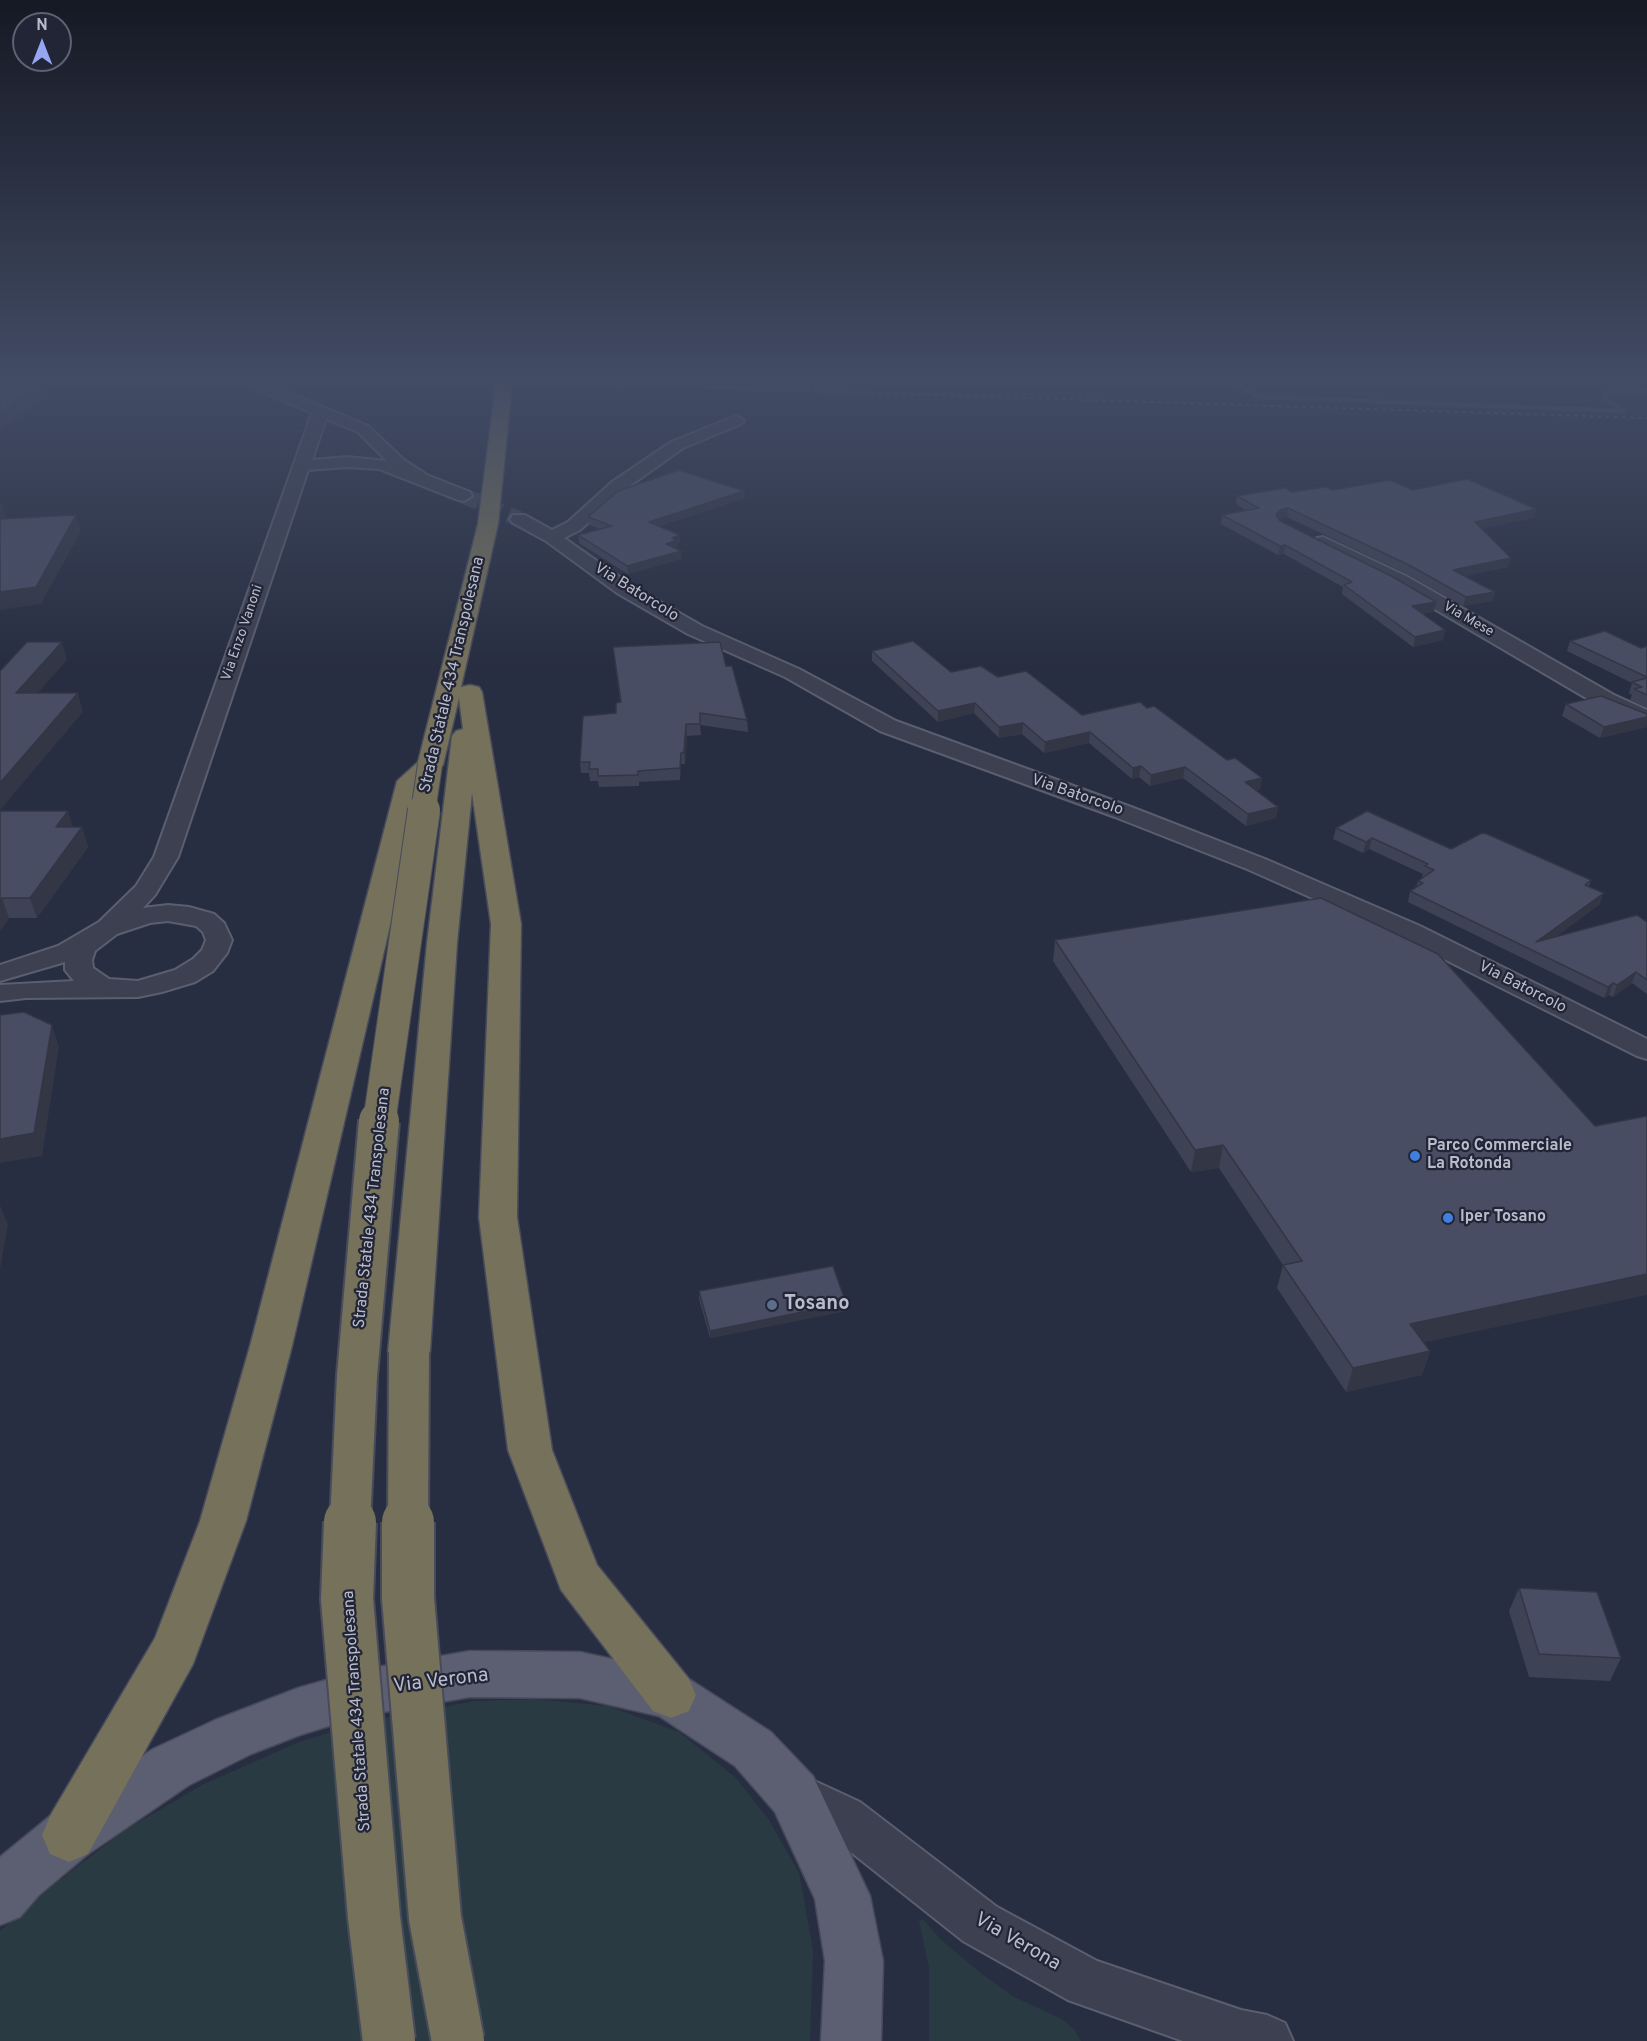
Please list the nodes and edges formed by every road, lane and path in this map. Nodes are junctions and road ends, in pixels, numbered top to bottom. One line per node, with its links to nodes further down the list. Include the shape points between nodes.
1 (296, 479): 13 (street, Via Enzo Vanoni)
2 (424, 479): 6 (street)
3 (496, 479): 12 (highway, Strada Statale 434 Transpolesana)
4 (508, 479): 10 (highway, Strada Statale 434 Transpolesana, via 506,545)
5 (628, 479): 9 (street, via 570,529)
6 (464, 496)
7 (519, 519): 9 (street, Via Batorcolo)
8 (1307, 534): 11 (street, Via Mese, via 1399,580 1606,700)
9 (552, 537): 19 (street, Via Batorcolo, via 624,589 695,630 792,673 888,726 1256,864 1411,932)
10 (470, 692): 20 (highway, via 506,924 498,1217 530,1450 578,1576); 25 (highway, Strada Statale 434 Transpolesana, bridge, via 442,943 409,1352 408,1598 435,1918)
11 (1647, 718)
12 (430, 765): 22 (highway, via 410,781 224,1521 176,1648); 24 (highway, Strada Statale 434 Transpolesana, bridge, via 377,1136 357,1376 347,1599 374,1917)
13 (166, 857): 14 (street, Via Enzo Vanoni, via 164,873 170,897); 15 (street, Via Enzo Vanoni, via 146,890)
14 (189, 915): 15 (street, Via Enzo Vanoni, via 146,915); 17 (street, Via Enzo Vanoni, via 216,929 219,940 203,965 162,984)
15 (101, 933): 16 (street, Via Enzo Vanoni, via 68,952); 17 (street, Via Enzo Vanoni, via 80,954 80,970 93,982)
16 (0, 973)
17 (117, 989): 18 (street, Via Enzo Vanoni)
18 (0, 993)
19 (1647, 1050)
20 (671, 1695): 21 (main road, Via Verona, via 753,1749); 22 (main road, Via Verona, via 580,1675 481,1674 361,1693 233,1737 171,1767)
21 (794, 1794): 26 (main road, Via Verona, via 842,1896 854,1961); 27 (street, Via Verona, via 844,1818 980,1924 1086,1982 1241,2036)
22 (69, 1835): 23 (main road, Via Verona)
23 (7, 1885)
24 (389, 2041)
25 (458, 2041)
26 (851, 2041)
27 (1267, 2041)

